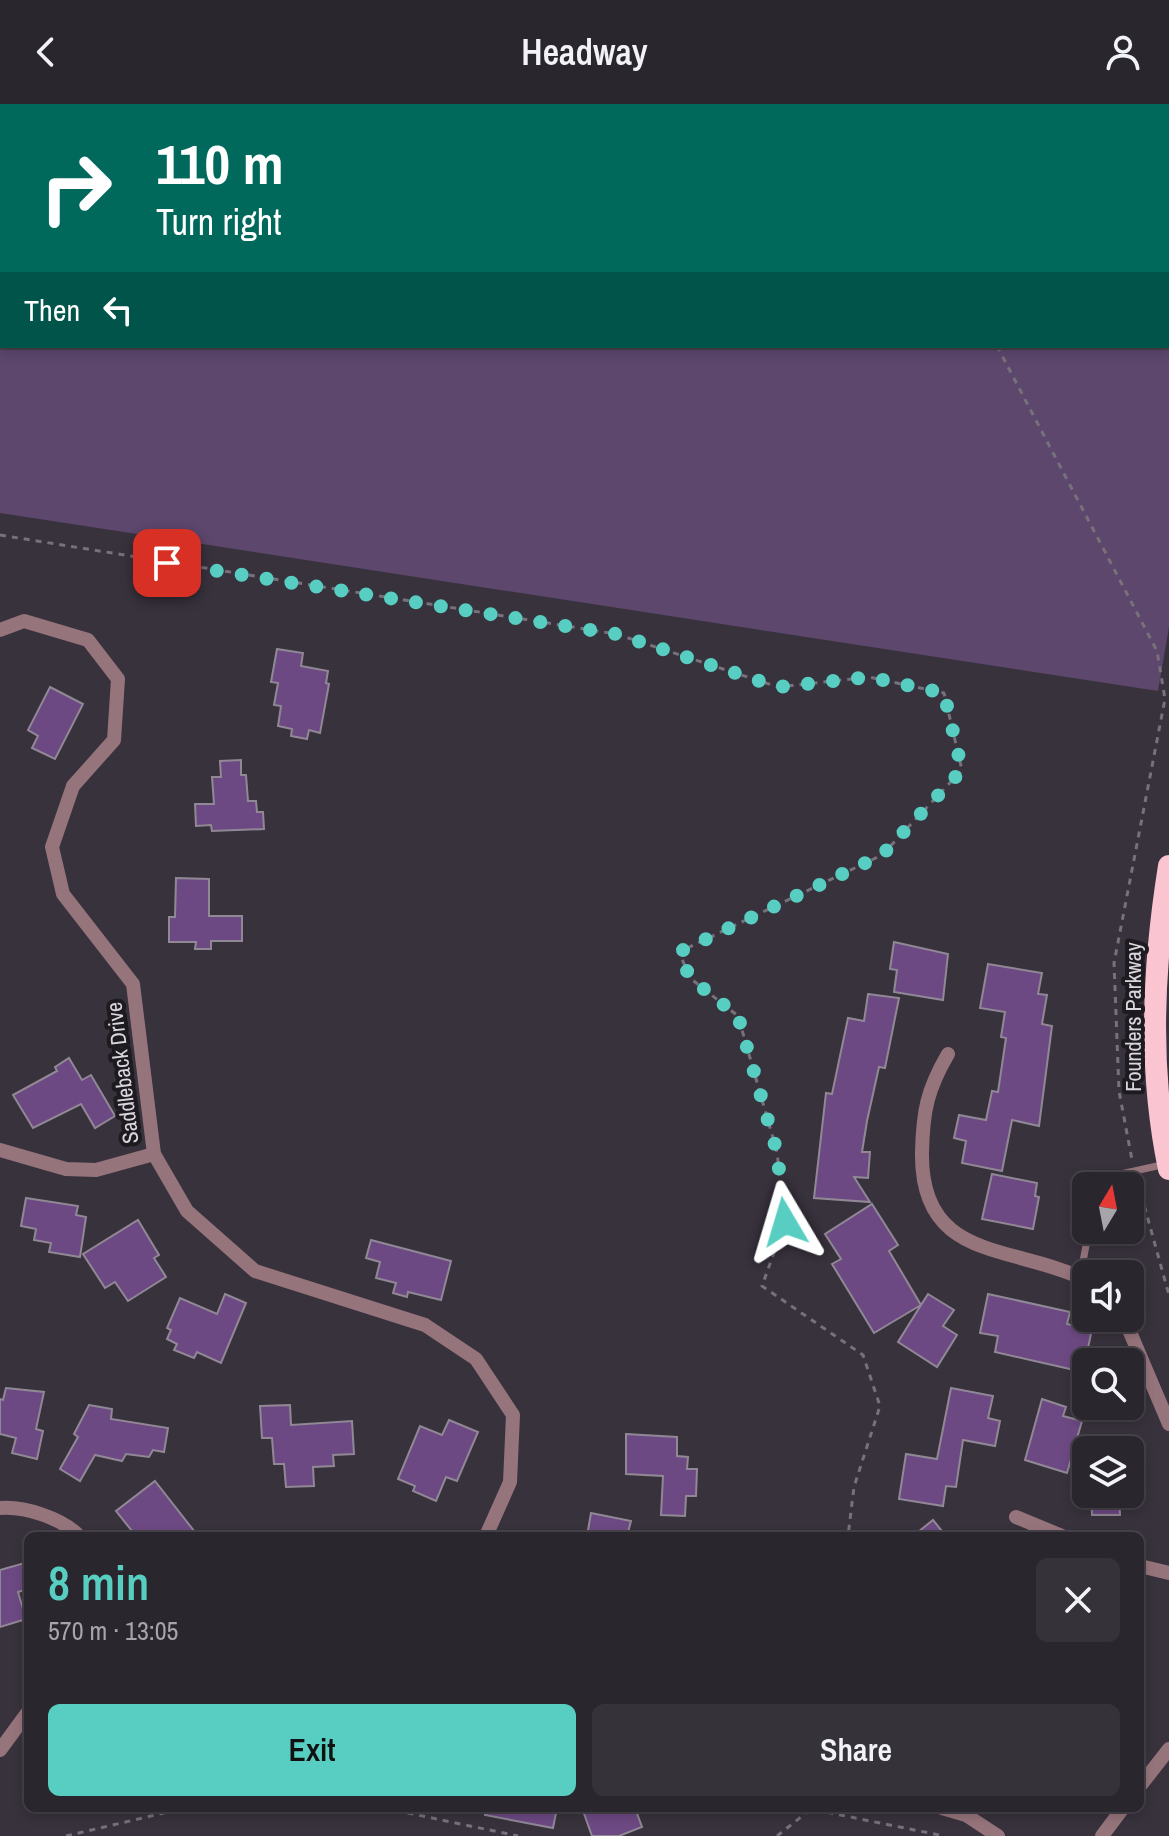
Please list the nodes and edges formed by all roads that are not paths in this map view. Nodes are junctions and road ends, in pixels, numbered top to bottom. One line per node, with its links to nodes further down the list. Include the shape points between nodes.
1 (0, 630): 5 (street, Saddleback Drive, via 24,621 88,640 118,679 114,740 73,786 52,847 63,894 133,984)
2 (1169, 866): 6 (highway, Founders Parkway, via 1156,961 1154,1039)
3 (948, 1054): 8 (street, via 929,1087 923,1117 922,1174 932,1211 952,1232 976,1244)
4 (0, 1150): 5 (street, via 66,1169 96,1170)
5 (154, 1154): 14 (street, Saddleback Drive, via 187,1211 255,1271 425,1325 476,1359 513,1415 510,1482)
6 (1168, 1166): 7 (lane)
7 (1133, 1172)
8 (1072, 1275)
9 (1130, 1332): 10 (street)
10 (1169, 1424)
11 (0, 1508): 13 (street, via 13,1507 69,1525)
12 (1016, 1517): 15 (street)
13 (75, 1532)
14 (488, 1532)
15 (1052, 1532)
16 (1144, 1567): 17 (street)
17 (1169, 1573)
18 (24, 1717): 20 (street)
19 (1169, 1749): 21 (street)
20 (0, 1750)
21 (1144, 1781)
22 (956, 1812): 24 (street)
23 (1120, 1812): 25 (street)
24 (998, 1836)
25 (1102, 1836)

